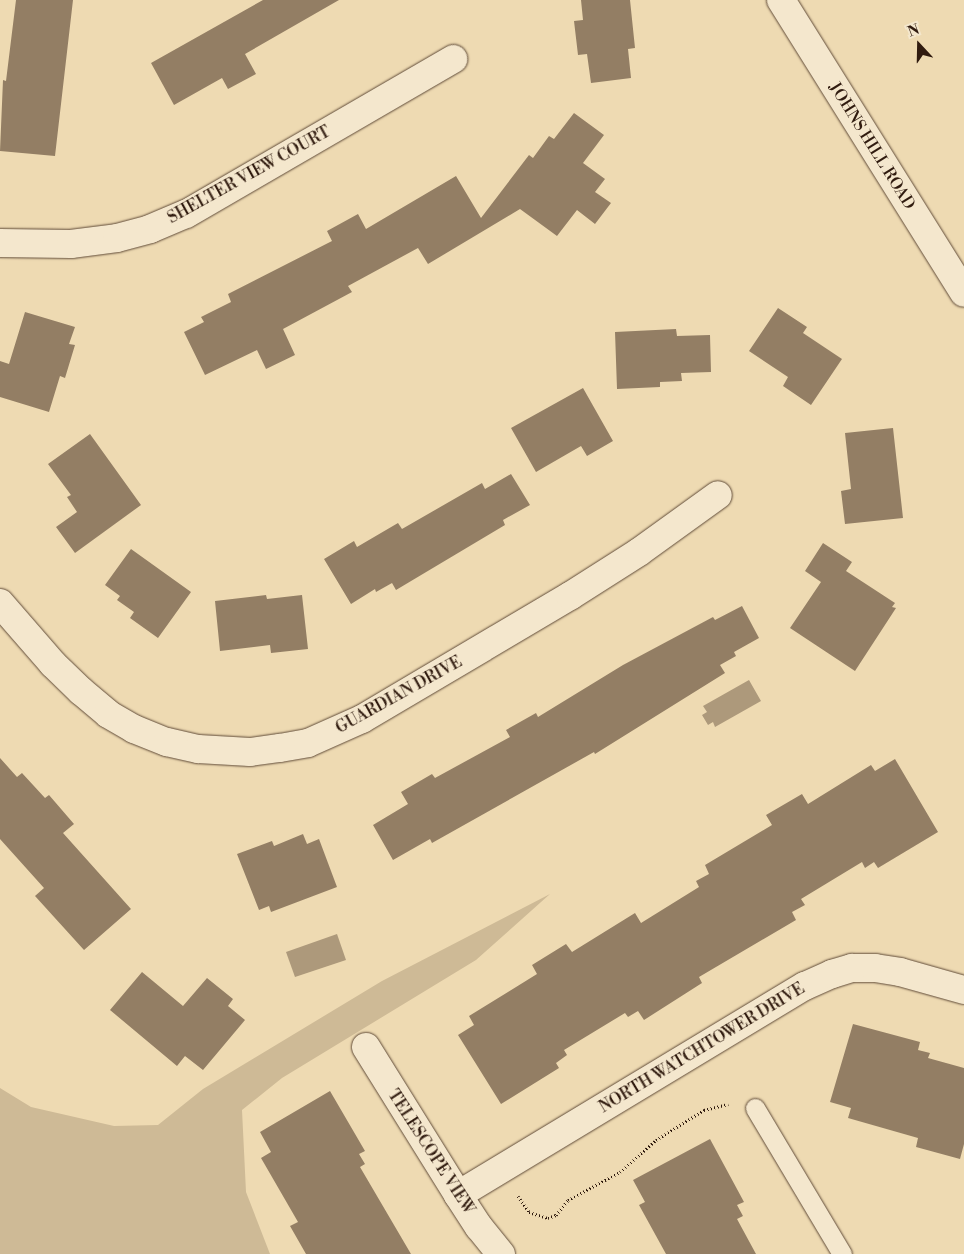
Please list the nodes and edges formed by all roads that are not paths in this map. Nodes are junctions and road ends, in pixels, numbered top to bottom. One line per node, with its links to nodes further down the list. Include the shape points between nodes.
1 (781, 0): 4 (street, JOHNS HILL ROAD)
2 (452, 59): 3 (street, SHELTER VIEW COURT, via 235,187 150,229 117,238 70,244)
3 (0, 243)
4 (964, 293)
5 (718, 495): 6 (street, GUARDIAN DRIVE, via 639,552 570,596 362,719 308,743 280,748 250,752 198,749 167,742 134,729 108,714 81,692)
6 (0, 603)
7 (964, 990): 10 (street, NORTH WATCHTOWER DRIVE, via 875,968 852,968 832,974 805,986)
8 (366, 1047): 10 (street, TELESCOPE VIEW)
9 (755, 1108): 12 (lane)
10 (458, 1195): 11 (street, TELESCOPE VIEW)
11 (501, 1254)
12 (842, 1254)

